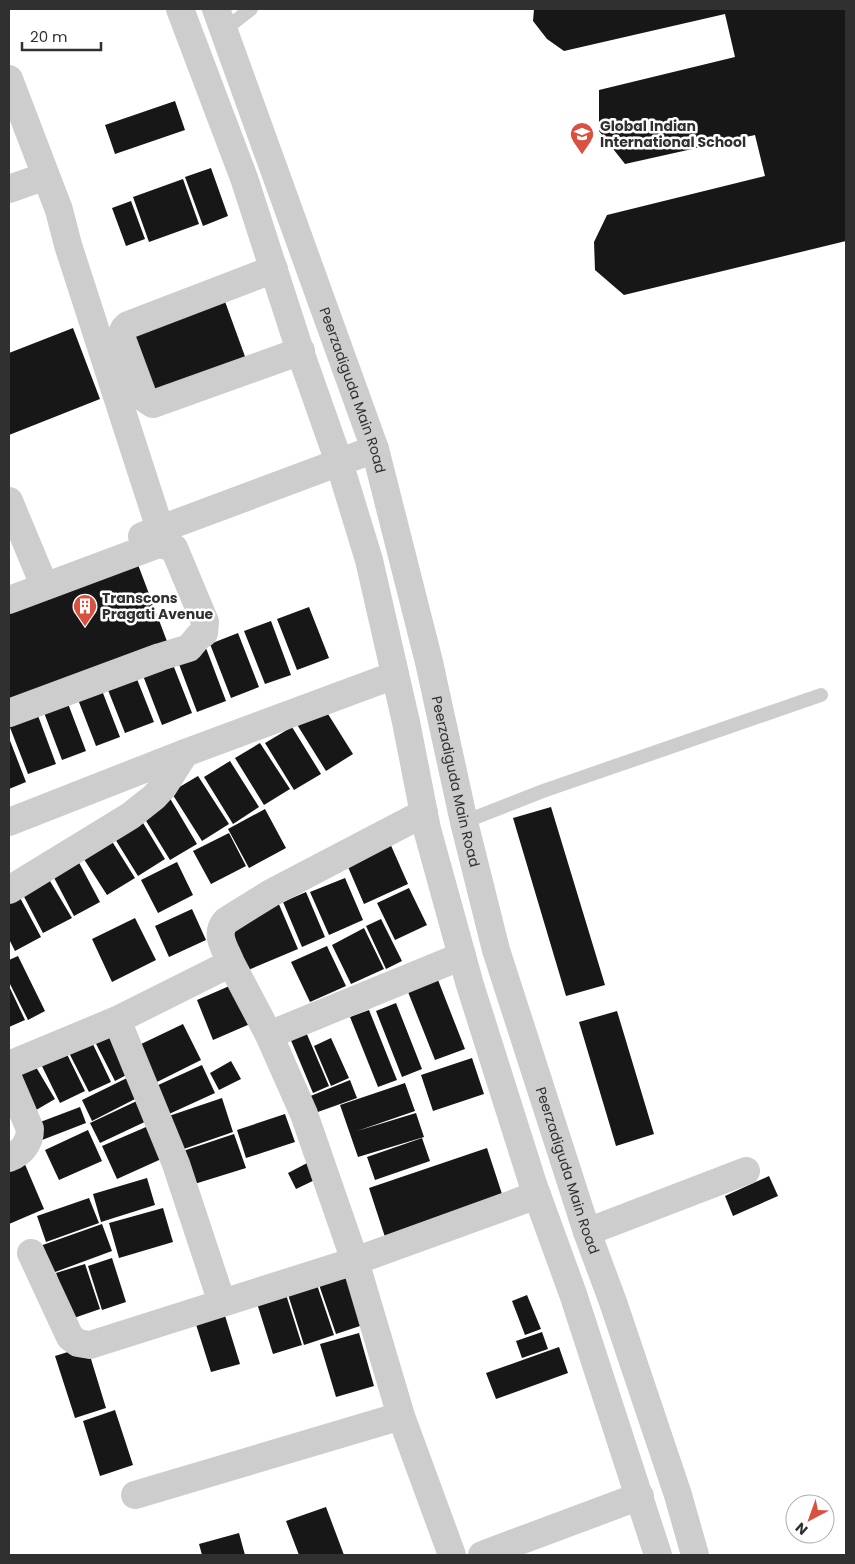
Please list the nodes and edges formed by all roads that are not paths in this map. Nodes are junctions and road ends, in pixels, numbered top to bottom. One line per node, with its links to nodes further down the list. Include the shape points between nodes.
1 (180, 9): 7 (street, via 244,178)
2 (251, 9): 3 (lane)
3 (220, 19): 9 (street, Peerzadiguda Main Road)
4 (9, 79): 5 (street)
5 (46, 176): 6 (street); 12 (street)
6 (9, 189)
7 (274, 269): 8 (street); 8 (street, via 128,325 121,336 144,398 153,404)
8 (301, 351): 10 (street)
9 (375, 449): 10 (street); 22 (street, Peerzadiguda Main Road, via 427,653)
10 (339, 462): 12 (street); 16 (street, via 369,560)
11 (9, 501): 13 (street)
12 (160, 529): 13 (street)
13 (39, 573): 14 (street)
14 (9, 584)
15 (9, 600): 18 (street, via 159,544 174,548 205,622 204,634 189,648)
16 (395, 675): 19 (street); 20 (street)
17 (821, 696): 22 (lane, via 543,791)
18 (9, 713)
19 (185, 753): 21 (street); 23 (street, via 164,786 130,816)
20 (424, 813): 24 (street); 25 (street, via 271,893 226,921 220,932)
21 (9, 822)
22 (464, 822): 33 (street, Peerzadiguda Main Road, via 496,950)
23 (9, 890)
24 (462, 956): 27 (street); 32 (street)
25 (231, 963): 26 (street); 27 (street)
26 (117, 1020): 28 (street); 36 (street, via 176,1164)
27 (269, 1034): 35 (street, via 304,1114)
28 (9, 1066)
29 (9, 1080): 30 (street, via 30,1129 25,1147)
30 (9, 1158)
31 (746, 1171): 33 (street)
32 (537, 1195): 35 (street); 39 (street, via 574,1294)
33 (587, 1232): 43 (street, Peerzadiguda Main Road)
34 (31, 1253): 36 (street, via 70,1337 78,1343 99,1343)
35 (355, 1261): 36 (street); 37 (street)
36 (222, 1303)
37 (401, 1416): 38 (street); 40 (street)
38 (134, 1495)
39 (640, 1496): 41 (street); 42 (street)
40 (452, 1555)
41 (482, 1555)
42 (658, 1555)
43 (695, 1555)

